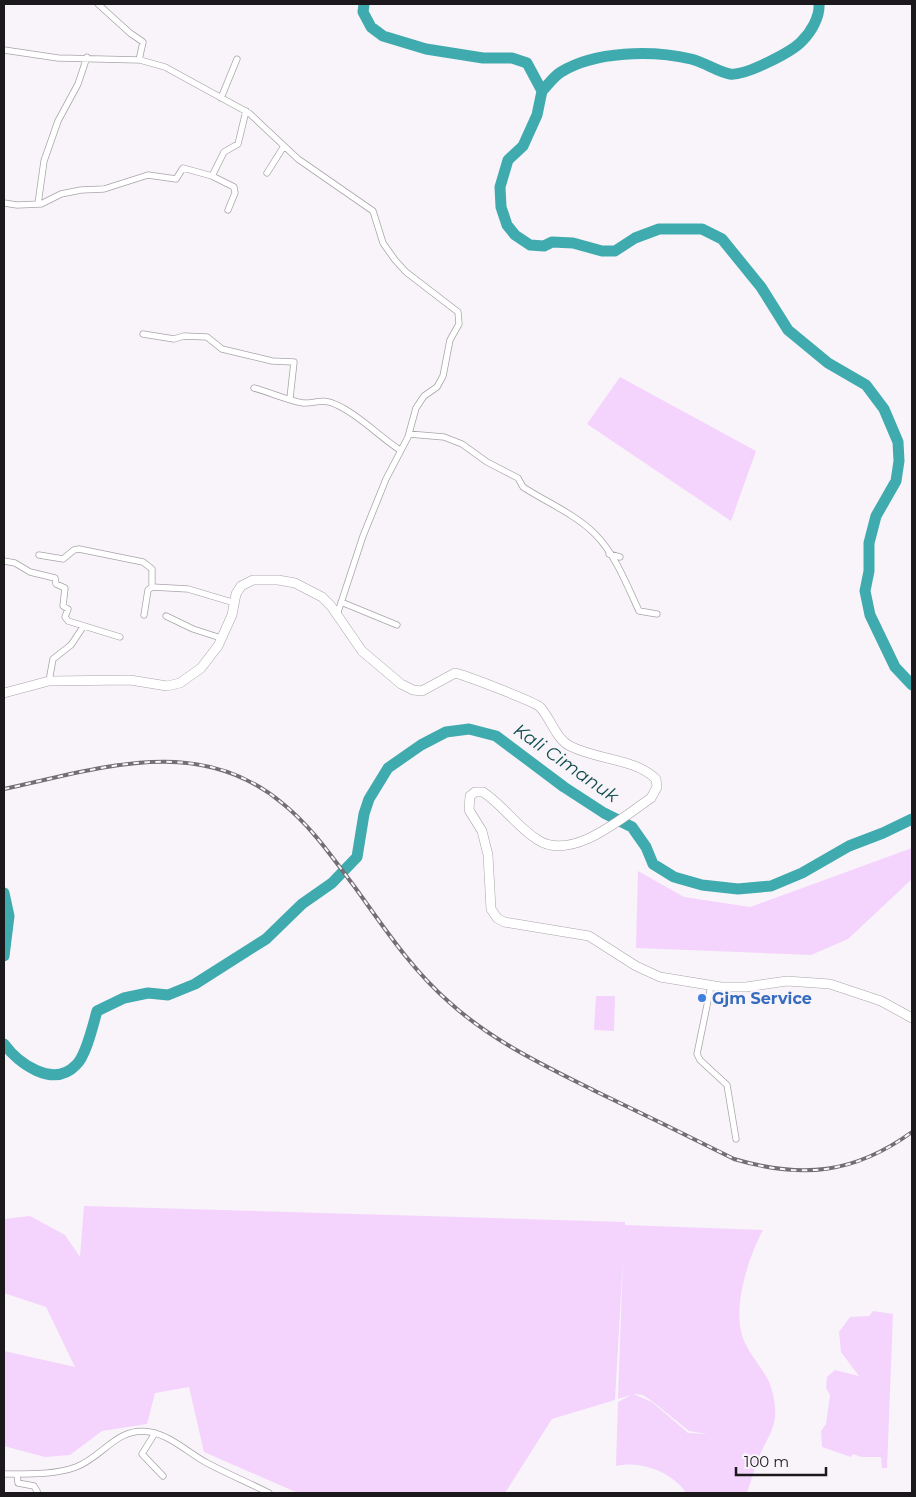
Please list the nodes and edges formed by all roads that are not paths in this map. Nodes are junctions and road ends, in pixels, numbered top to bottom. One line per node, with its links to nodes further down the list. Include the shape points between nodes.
1 (98, 4): 5 (street, via 143,42)
2 (4, 50): 3 (street, via 58,58)
3 (86, 57): 5 (street); 12 (street, via 78,84 58,121 44,162)
4 (237, 59): 6 (street)
5 (139, 60): 6 (street, via 165,68)
6 (221, 98): 7 (street)
7 (246, 111): 8 (street); 10 (street, via 238,144 224,152)
8 (284, 146): 9 (street); 17 (street, via 373,211 382,242 395,260 458,312 459,324 450,340 443,376 437,387 424,396 416,408)
9 (267, 172)
10 (212, 176): 12 (street, via 182,168 176,179 148,175 104,189 61,194); 13 (street, via 234,187)
11 (4, 203): 12 (street)
12 (38, 204)
13 (228, 210)
14 (143, 334): 16 (street, via 174,339 207,337 222,349 272,361 294,362)
15 (254, 388): 16 (street)
16 (290, 398): 18 (street, via 302,403 324,401 339,405 359,416)
17 (409, 434): 18 (street); 19 (street, via 444,437 462,444 518,478 523,487 581,523 595,534)
18 (400, 450): 25 (street, via 367,528)
19 (609, 554): 21 (street); 26 (street, via 619,567 639,611)
20 (39, 555): 23 (street, via 63,559 80,549 143,562 152,569)
21 (620, 557)
22 (4, 561): 31 (street, via 55,578 56,584 65,588 63,606 68,609 65,617)
23 (152, 587): 24 (street, via 188,589); 27 (street, via 148,590)
24 (235, 602): 28 (main road, via 236,594 246,582 278,580 295,583 322,597); 33 (main road)
25 (341, 602): 28 (street); 30 (street)
26 (657, 614)
27 (144, 615)
28 (337, 615): 36 (main road, via 362,651 405,687 422,691 455,673 475,679 536,704 569,746 631,764 651,774 657,782 654,794 590,837 565,847 549,845 526,830 483,792 476,792 468,801 469,810 482,831 486,846 493,914 518,926 584,934 650,974)
29 (166, 616): 33 (street)
30 (397, 625)
31 (83, 627): 32 (street); 34 (street, via 71,646 53,659)
32 (120, 637)
33 (221, 638): 34 (main road, via 201,668 173,686 130,680)
34 (49, 680): 35 (main road)
35 (4, 694)
36 (711, 986): 37 (main road, via 746,987 797,981 830,984 881,1001); 38 (street, via 697,1054 727,1085)
37 (912, 1018)
38 (736, 1139)
39 (155, 1433): 41 (street, via 123,1435 75,1468); 42 (street, via 142,1454); 44 (street, via 207,1463)
40 (4, 1474): 41 (street)
41 (17, 1474): 43 (street, via 18,1483 34,1486)
42 (163, 1476)
43 (37, 1491)
44 (270, 1493)

